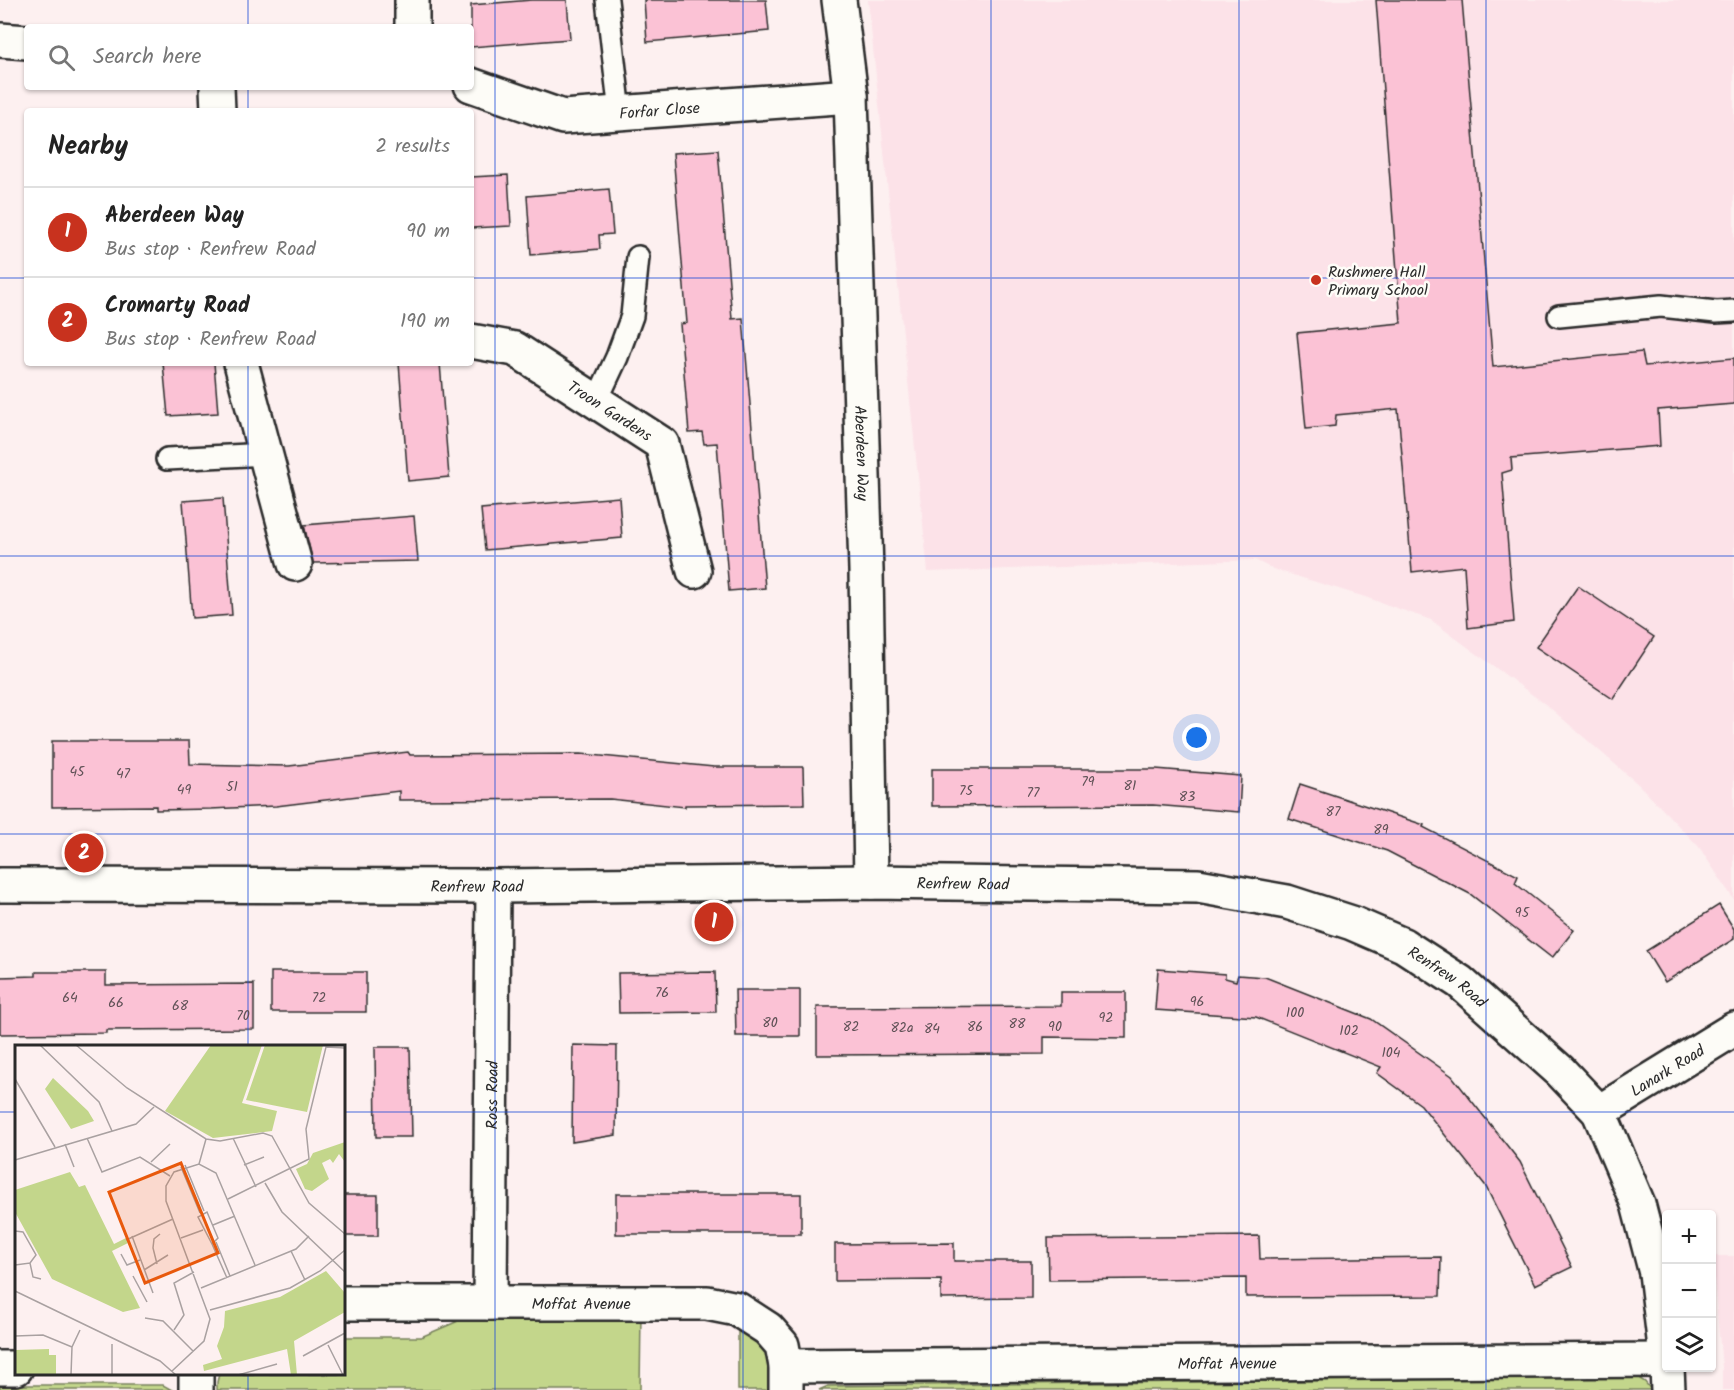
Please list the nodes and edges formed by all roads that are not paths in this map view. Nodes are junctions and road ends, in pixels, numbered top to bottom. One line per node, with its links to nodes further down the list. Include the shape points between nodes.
1 (412, 0): 4 (street)
2 (608, 0): 11 (lane)
3 (839, 0): 9 (street, Aberdeen Way)
4 (412, 24)
5 (0, 39): 6 (street)
6 (24, 42)
7 (474, 86): 11 (street, Forfar Close, via 563,117)
8 (217, 90): 10 (street)
9 (851, 96): 11 (street, Forfar Close); 22 (street, Aberdeen Way)
10 (218, 108)
11 (620, 113)
12 (639, 257): 17 (lane, via 632,316)
13 (1734, 311): 14 (lane, via 1661,306)
14 (1559, 316)
15 (474, 342): 17 (street, Troon Gardens, via 515,349)
16 (242, 366): 18 (street)
17 (596, 402): 21 (street, Troon Gardens, via 662,444)
18 (266, 454): 19 (lane); 20 (street)
19 (167, 459)
20 (295, 564)
21 (694, 571)
22 (871, 882): 24 (street, Renfrew Road); 26 (street, Renfrew Road, via 1198,886 1287,902 1403,945 1460,982 1560,1071)
23 (0, 885): 24 (street, Renfrew Road)
24 (494, 886): 28 (street, Ross Road)
25 (1734, 1029): 26 (street, Lanark Road)
26 (1599, 1112): 29 (street, Renfrew Road, via 1638,1204 1656,1273)
27 (345, 1303): 28 (street, Moffat Avenue)
28 (490, 1303): 32 (street, Moffat Avenue, via 708,1303 737,1309 768,1329 782,1345)
29 (1662, 1324)
30 (1662, 1358): 32 (street, Moffat Avenue)
31 (1667, 1372): 33 (street)
32 (786, 1378)
33 (1668, 1390)

